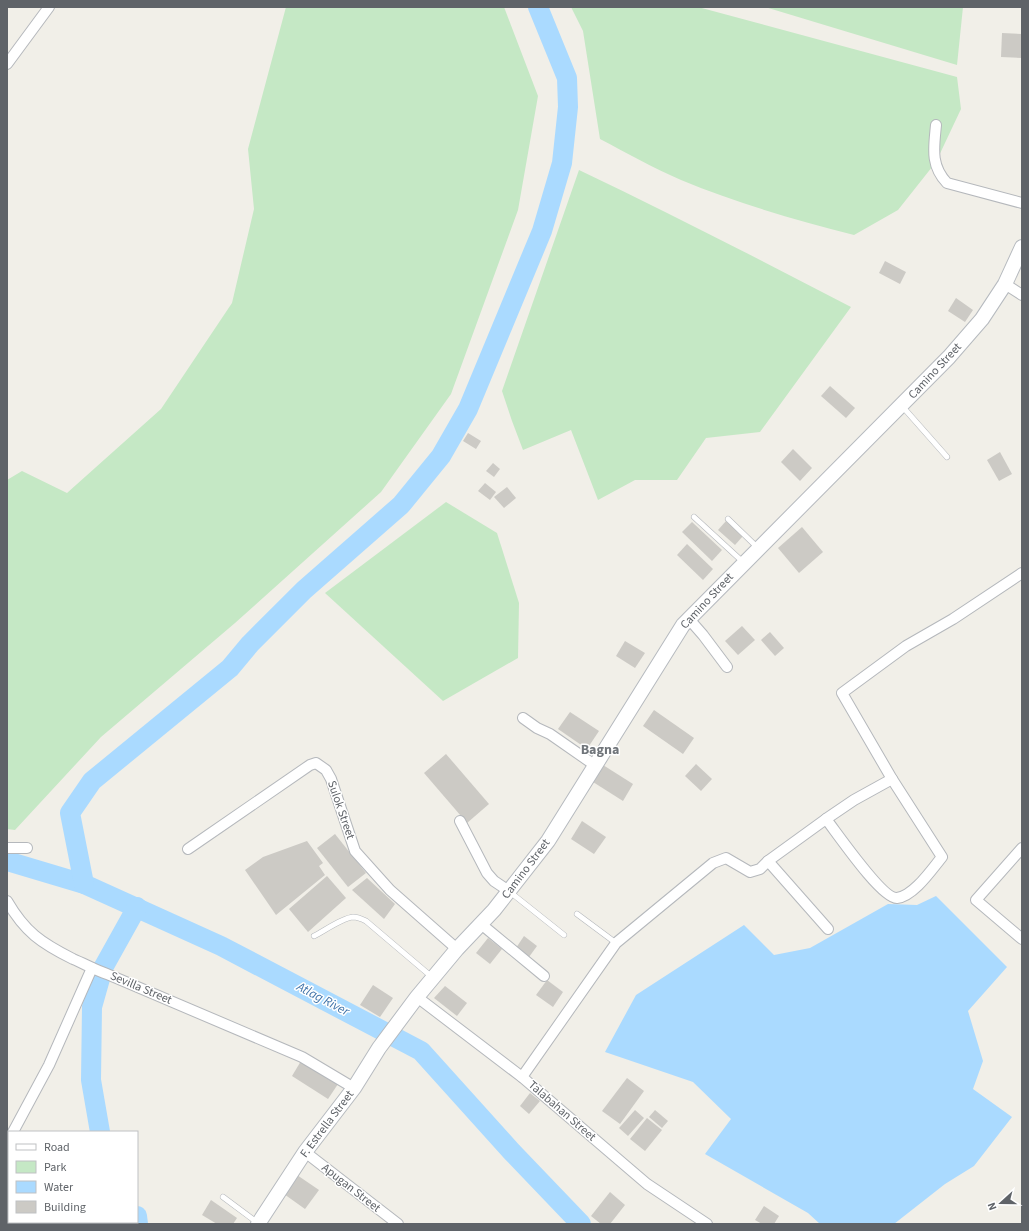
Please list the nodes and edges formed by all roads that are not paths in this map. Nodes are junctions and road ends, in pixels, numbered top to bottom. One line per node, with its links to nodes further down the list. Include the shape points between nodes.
1 (49, 7): 2 (street)
2 (7, 64)
3 (936, 125): 4 (street, via 934,158 940,175 947,183)
4 (1022, 203)
5 (1022, 247): 6 (main road, Camino Street)
6 (1005, 284): 7 (street); 8 (main road, Camino Street, via 982,319)
7 (1022, 295)
8 (902, 406): 9 (lane); 12 (main road, Camino Street)
9 (947, 457)
10 (694, 517): 13 (lane)
11 (728, 519): 12 (lane)
12 (758, 548): 13 (main road, Camino Street)
13 (744, 562): 15 (main road, Camino Street)
14 (1021, 574): 19 (street, via 906,646 842,693)
15 (689, 619): 16 (street); 18 (main road, Camino Street)
16 (727, 668)
17 (523, 718): 18 (street)
18 (596, 766): 27 (main road, Camino Street, via 548,841)
19 (892, 779): 20 (street); 20 (street, via 942,857 907,894 897,898 890,897 883,891)
20 (826, 819): 26 (street)
21 (460, 821): 27 (street, via 487,873)
22 (7, 848): 23 (street)
23 (27, 848)
24 (1022, 848): 34 (street, via 976,900)
25 (188, 849): 36 (street, Sulok Street, via 316,763 326,770 331,779 355,851 390,890)
26 (768, 861): 31 (street); 35 (street, via 760,869 750,872 726,858 713,863)
27 (509, 891): 30 (main road, Camino Street); 32 (lane)
28 (7, 900): 37 (street, Sevilla Street, via 22,923 45,943)
29 (578, 914): 35 (lane)
30 (481, 924): 36 (main road, Camino Street); 38 (street)
31 (828, 929)
32 (564, 935)
33 (314, 936): 39 (lane, via 352,917 359,918 366,921)
34 (1022, 938)
35 (616, 943): 42 (street)
36 (457, 949): 39 (main road, Camino Street)
37 (94, 969): 43 (street, Sevilla Street, via 302,1057); 44 (street, via 49,1065)
38 (544, 976)
39 (432, 977): 40 (main road, Camino Street)
40 (417, 997): 41 (main road, Camino Street); 42 (street, Talabahan Street)
41 (397, 1024): 43 (main road, F. Estrella Street)
42 (522, 1077): 49 (street, Talabahan Street, via 647,1184)
43 (354, 1088): 45 (main road, F. Estrella Street)
44 (14, 1131)
45 (305, 1152): 47 (main road, F. Estrella Street); 48 (street, Apugan Street)
46 (223, 1197): 47 (lane)
47 (258, 1224)
48 (398, 1224)
49 (707, 1224)

